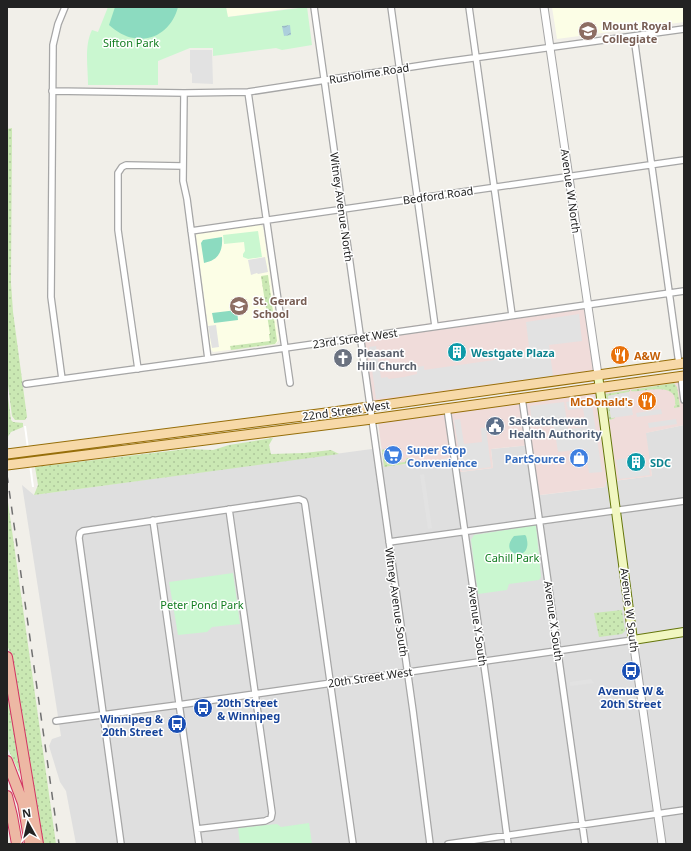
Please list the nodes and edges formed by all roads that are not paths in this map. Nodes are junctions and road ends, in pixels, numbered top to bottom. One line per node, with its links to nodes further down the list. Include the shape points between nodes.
1 (65, 7): 12 (street, via 53,45)
2 (314, 7): 11 (street, Witney Avenue North)
3 (391, 7): 10 (street)
4 (468, 7): 9 (street)
5 (544, 7): 8 (street, Avenue W North)
6 (684, 29): 7 (street, Rusholme Road)
7 (634, 37): 8 (street, Rusholme Road); 16 (street)
8 (550, 48): 9 (street, Rusholme Road); 18 (street, Avenue W North)
9 (476, 58): 10 (street, Rusholme Road); 19 (street)
10 (399, 68): 11 (street, Rusholme Road); 20 (street)
11 (324, 80): 13 (street, Rusholme Road); 21 (street, Witney Avenue North)
12 (52, 91): 14 (street, Rusholme Road); 36 (street, via 51,297)
13 (248, 92): 14 (street, Rusholme Road); 22 (street)
14 (184, 93): 17 (street)
15 (684, 160): 16 (street, Bedford Road)
16 (652, 165): 18 (street, Bedford Road); 25 (street)
17 (183, 166): 23 (street); 33 (street, via 126,165 118,173 118,230)
18 (569, 177): 19 (street, Bedford Road); 26 (street, Avenue W North)
19 (494, 188): 20 (street, Bedford Road); 27 (street)
20 (417, 198): 21 (street, Bedford Road); 28 (street)
21 (342, 209): 22 (street, Bedford Road); 29 (street, Witney Avenue North)
22 (266, 220): 23 (street, Bedford Road); 30 (street)
23 (191, 231): 31 (street)
24 (684, 291): 25 (street, 23rd Street West)
25 (669, 293): 26 (street, 23rd Street West); 32 (street)
26 (587, 304): 27 (street, 23rd Street West); 34 (street, Avenue W North)
27 (512, 315): 28 (street, 23rd Street West)
28 (436, 326): 29 (street, 23rd Street West)
29 (360, 337): 30 (street, 23rd Street West); 42 (street, Witney Avenue North)
30 (285, 348): 31 (street, 23rd Street West); 37 (street)
31 (208, 359): 33 (street, 23rd Street West)
32 (682, 363): 34 (main road, 22nd Street West)
33 (138, 369): 36 (street, 23rd Street West)
34 (598, 375): 39 (main road, Avenue W South); 42 (main road, 22nd Street West)
35 (682, 376): 39 (main road, 22nd Street West); 41 (street)
36 (62, 379): 38 (street, 23rd Street West)
37 (290, 383)
38 (26, 384)
39 (600, 388): 40 (main road, 22nd Street West); 49 (main road, Avenue W South)
40 (522, 398): 43 (main road, 22nd Street West); 51 (street, Avenue X South)
41 (684, 400)
42 (370, 407): 44 (street, Witney Avenue South); 45 (main road, 22nd Street West)
43 (447, 408): 44 (main road, 22nd Street West); 52 (street, Avenue Y South)
44 (372, 418): 46 (main road, 22nd Street West); 53 (street, Witney Avenue South)
45 (7, 454)
46 (7, 464)
47 (684, 501): 49 (street)
48 (229, 509): 50 (street); 60 (street, via 299,500 306,504); 61 (street)
49 (616, 510): 51 (street); 55 (main road, Avenue W South)
50 (153, 520): 62 (street); 63 (street, via 80,533)
51 (540, 521): 52 (street); 56 (street, Avenue X South)
52 (464, 531): 53 (street); 58 (street, Avenue Y South)
53 (389, 542): 59 (street, Witney Avenue South)
54 (684, 632): 55 (main road, 20th Street West)
55 (633, 640): 56 (street, 20th Street West); 68 (street, Avenue W South)
56 (558, 650): 58 (street, 20th Street West); 70 (street, Avenue X South)
57 (7, 657): 76 (highway)
58 (482, 660): 59 (street, 20th Street West); 72 (street, Avenue Y South)
59 (406, 672): 60 (street, 20th Street West); 80 (street, Witney Avenue South)
60 (330, 683): 61 (street, 20th Street West); 79 (street)
61 (255, 694): 62 (street, 20th Street West); 71 (street, via 271,818 265,821)
62 (180, 705): 63 (street, 20th Street West); 71 (street)
63 (104, 715): 64 (street, 20th Street West); 77 (street)
64 (56, 721)
65 (7, 761): 75 (highway, via 21,796)
66 (7, 796): 74 (highway)
67 (684, 810): 68 (street)
68 (658, 814): 70 (street); 84 (street, Avenue W South)
69 (7, 821): 73 (highway)
70 (583, 825): 72 (street); 83 (street, Avenue X South)
71 (197, 829): 78 (street)
72 (507, 836): 81 (street); 82 (street, Avenue Y South)
73 (13, 844)
74 (17, 844)
75 (30, 844)
76 (38, 844)
77 (121, 844)
78 (199, 844)
79 (352, 844)
80 (430, 844)
81 (448, 844)
82 (508, 844)
83 (585, 844)
84 (662, 844)

